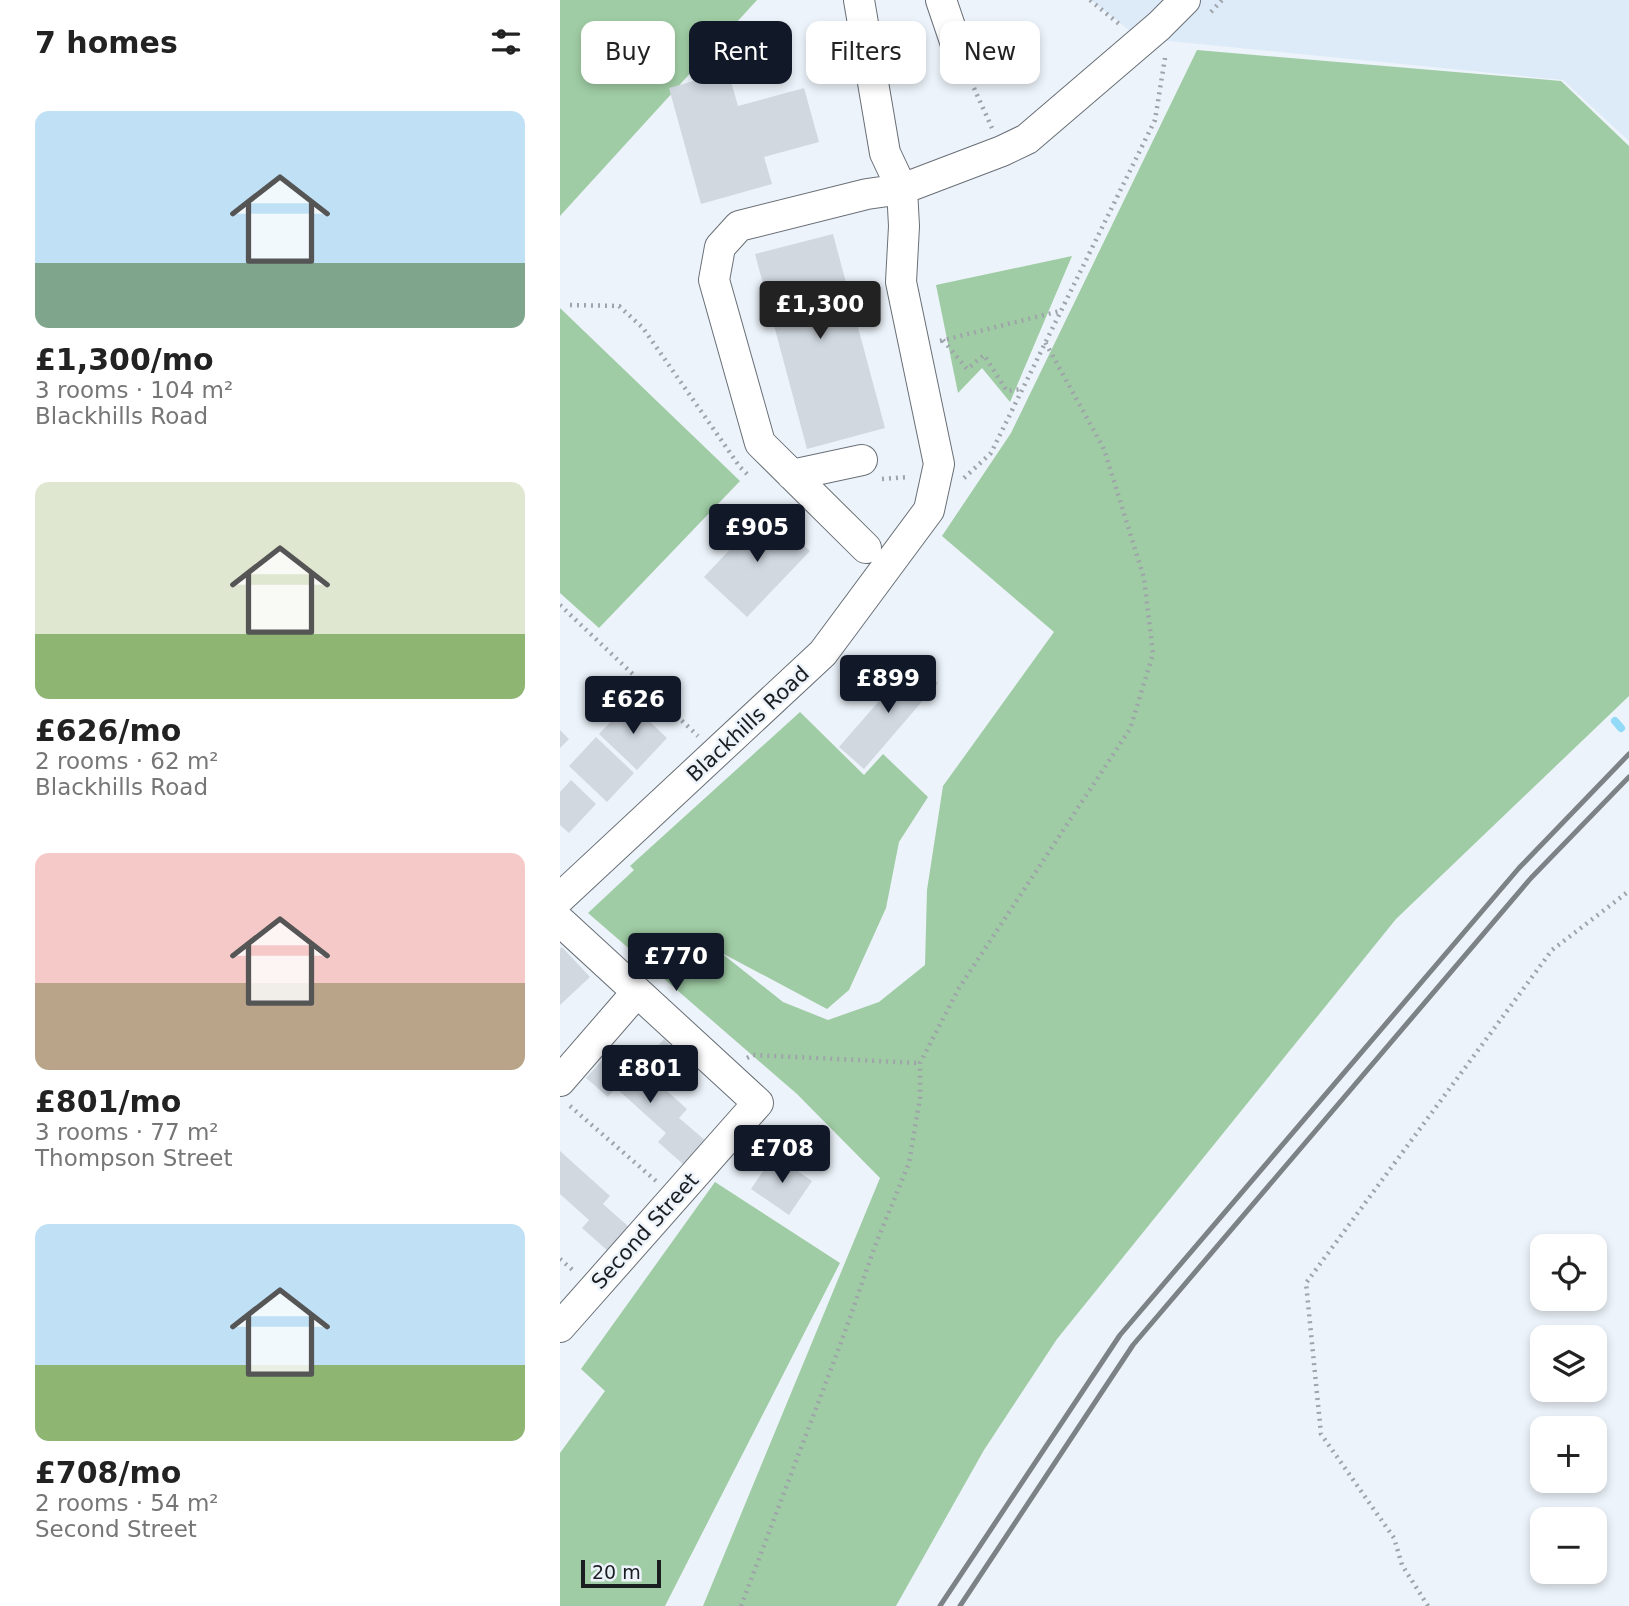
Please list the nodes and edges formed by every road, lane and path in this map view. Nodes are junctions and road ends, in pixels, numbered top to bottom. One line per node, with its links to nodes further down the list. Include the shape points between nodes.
1 (859, 0): 10 (street, Blackhills Road, via 885,153)
2 (941, 0): 6 (street)
3 (1090, 0): 7 (path)
4 (1222, 0): 5 (path)
5 (1194, 10): 7 (street)
6 (948, 21)
7 (1158, 39): 9 (street, via 1027,139); 12 (path, via 1165,58 1155,120)
8 (972, 84): 9 (path)
9 (1002, 152): 10 (street)
10 (902, 188): 14 (street, Blackhills Road, via 901,282); 18 (street, via 739,226 720,247 714,280 760,443)
11 (570, 305): 19 (path, via 619,306 643,328)
12 (1061, 311): 13 (path); 14 (path)
13 (1045, 342): 15 (path); 27 (path, via 1104,449 1144,578 1153,654 1130,729 959,988)
14 (929, 344): 15 (path, via 967,369 984,355 1007,391); 22 (street, Blackhills Road, via 939,464 929,510 823,653)
15 (1022, 389): 16 (path)
16 (991, 453)
17 (862, 460): 18 (street)
18 (792, 475): 20 (street)
19 (750, 476)
20 (866, 548)
21 (560, 605): 22 (path)
22 (716, 753): 24 (street, Blackhills Road)
23 (1629, 891): 34 (path, via 1552,950 1306,1283 1321,1434 1394,1538 1402,1565)
24 (560, 898)
25 (560, 921): 26 (street)
26 (637, 992): 28 (street); 29 (street)
27 (920, 1063): 28 (path, via 754,1055); 33 (path, via 920,1098 909,1163)
28 (722, 1070): 31 (street, Second Street, via 758,1103)
29 (560, 1081)
30 (560, 1097): 31 (path)
31 (675, 1198): 32 (street, Second Street)
32 (560, 1327)
33 (741, 1606)
34 (1428, 1606)

